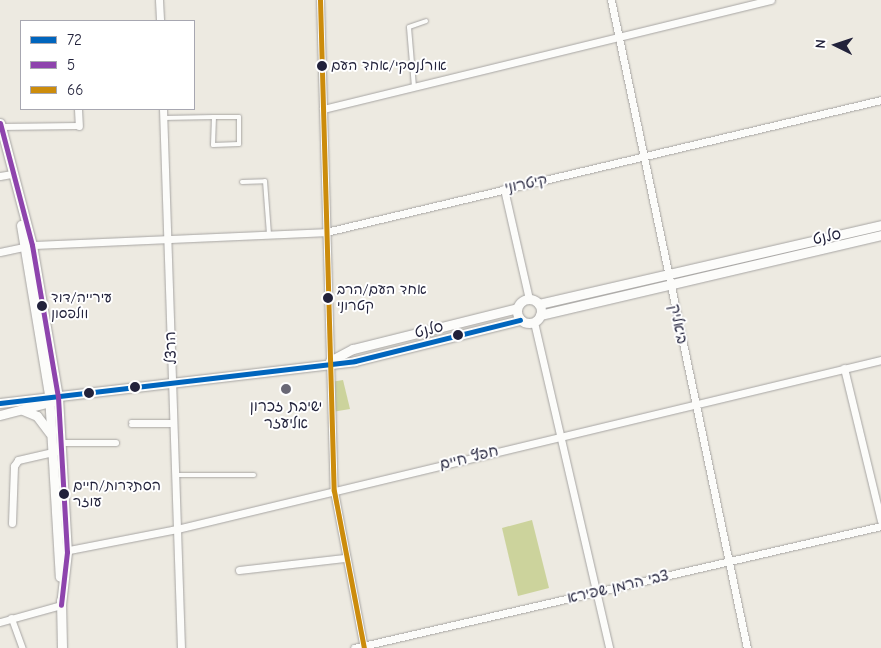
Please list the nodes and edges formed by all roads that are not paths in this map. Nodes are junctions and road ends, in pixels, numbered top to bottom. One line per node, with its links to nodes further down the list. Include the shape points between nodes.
1 (159, 0): 6 (street)
2 (320, 0): 11 (street)
3 (611, 0): 8 (street, ביאליק)
4 (771, 0): 5 (street)
5 (745, 3): 8 (street)
6 (160, 20)
7 (426, 22): 9 (lane, via 409,27)
8 (618, 37): 9 (street); 18 (street, ביאליק)
9 (414, 87): 11 (street)
10 (881, 100): 18 (street, קיטרוני)
11 (324, 109): 24 (street)
12 (78, 110): 17 (street)
13 (162, 110): 15 (street, הרצל)
14 (214, 117): 14 (lane, via 239,116 239,144 214,144); 15 (lane)
15 (163, 118): 27 (street, הרצל)
16 (0, 125): 17 (street); 19 (street)
17 (79, 126)
18 (643, 158): 22 (street, קיטרוני); 30 (street, ביאליק)
19 (11, 174): 20 (street); 28 (street)
20 (0, 176)
21 (242, 182): 25 (lane, via 265,181)
22 (504, 189): 24 (street, קיטרוני); 32 (street)
23 (881, 225): 30 (street, סלנט)
24 (326, 232): 25 (street, קיטרוני); 38 (street)
25 (268, 234): 27 (street, קיטרוני)
26 (881, 235): 31 (street, סלנט)
27 (167, 238): 28 (street, קיטרוני); 40 (street, הרצל)
28 (28, 246): 29 (street, קיטרוני); 41 (street); 42 (street)
29 (0, 252)
30 (667, 274): 31 (street, ביאליק); 33 (street, סלנט)
31 (670, 285): 35 (street, סלנט); 45 (street, ביאליק)
32 (530, 299): 33 (street); 34 (street)
33 (539, 304): 35 (street)
34 (517, 308): 36 (street); 38 (street, סלנט, via 353,349)
35 (537, 319): 36 (street); 50 (street)
36 (520, 320): 38 (street, סלנט, via 355,361)
37 (881, 360): 39 (street, חפץ חיים)
38 (329, 361): 40 (street); 56 (street)
39 (844, 368): 45 (street, חפץ חיים); 57 (street)
40 (172, 382): 42 (street); 49 (street, הרצל)
41 (49, 394): 42 (street); 43 (street); 44 (street)
42 (58, 397): 44 (street); 53 (street)
43 (0, 403)
44 (50, 405): 46 (street); 51 (street)
45 (695, 407): 50 (street, חפץ חיים); 64 (street, ביאליק)
46 (20, 409): 47 (street); 51 (street, via 37,416)
47 (0, 415)
48 (131, 423): 49 (lane)
49 (173, 424): 54 (street, הרצל)
50 (560, 436): 56 (street, חפץ חיים); 66 (street)
51 (52, 437): 53 (street)
52 (116, 442): 53 (street)
53 (58, 448): 58 (street, via 18,460 14,466); 61 (street); 62 (street)
54 (175, 475): 55 (lane); 60 (street, הרצל)
55 (254, 475)
56 (334, 492): 60 (street, חפץ חיים); 63 (street)
57 (881, 520)
58 (12, 524)
59 (881, 526): 64 (street, צבי הרמן שפירא)
60 (177, 529): 62 (street, חפץ חיים); 73 (street, הרצל)
61 (58, 546): 62 (street); 67 (street)
62 (67, 552): 67 (street)
63 (344, 558): 65 (street); 70 (street)
64 (727, 562): 66 (street, צבי הרמן שפירא); 76 (street, ביאליק)
65 (239, 570)
66 (596, 592): 70 (street, צבי הרמן שפירא); 75 (street)
67 (61, 605): 68 (street); 72 (street)
68 (12, 618): 69 (street); 71 (street)
69 (0, 622)
70 (364, 647): 74 (street, צבי הרמן שפירא)
71 (23, 648)
72 (62, 648)
73 (181, 648)
74 (354, 648)
75 (609, 648)
76 (747, 648)

